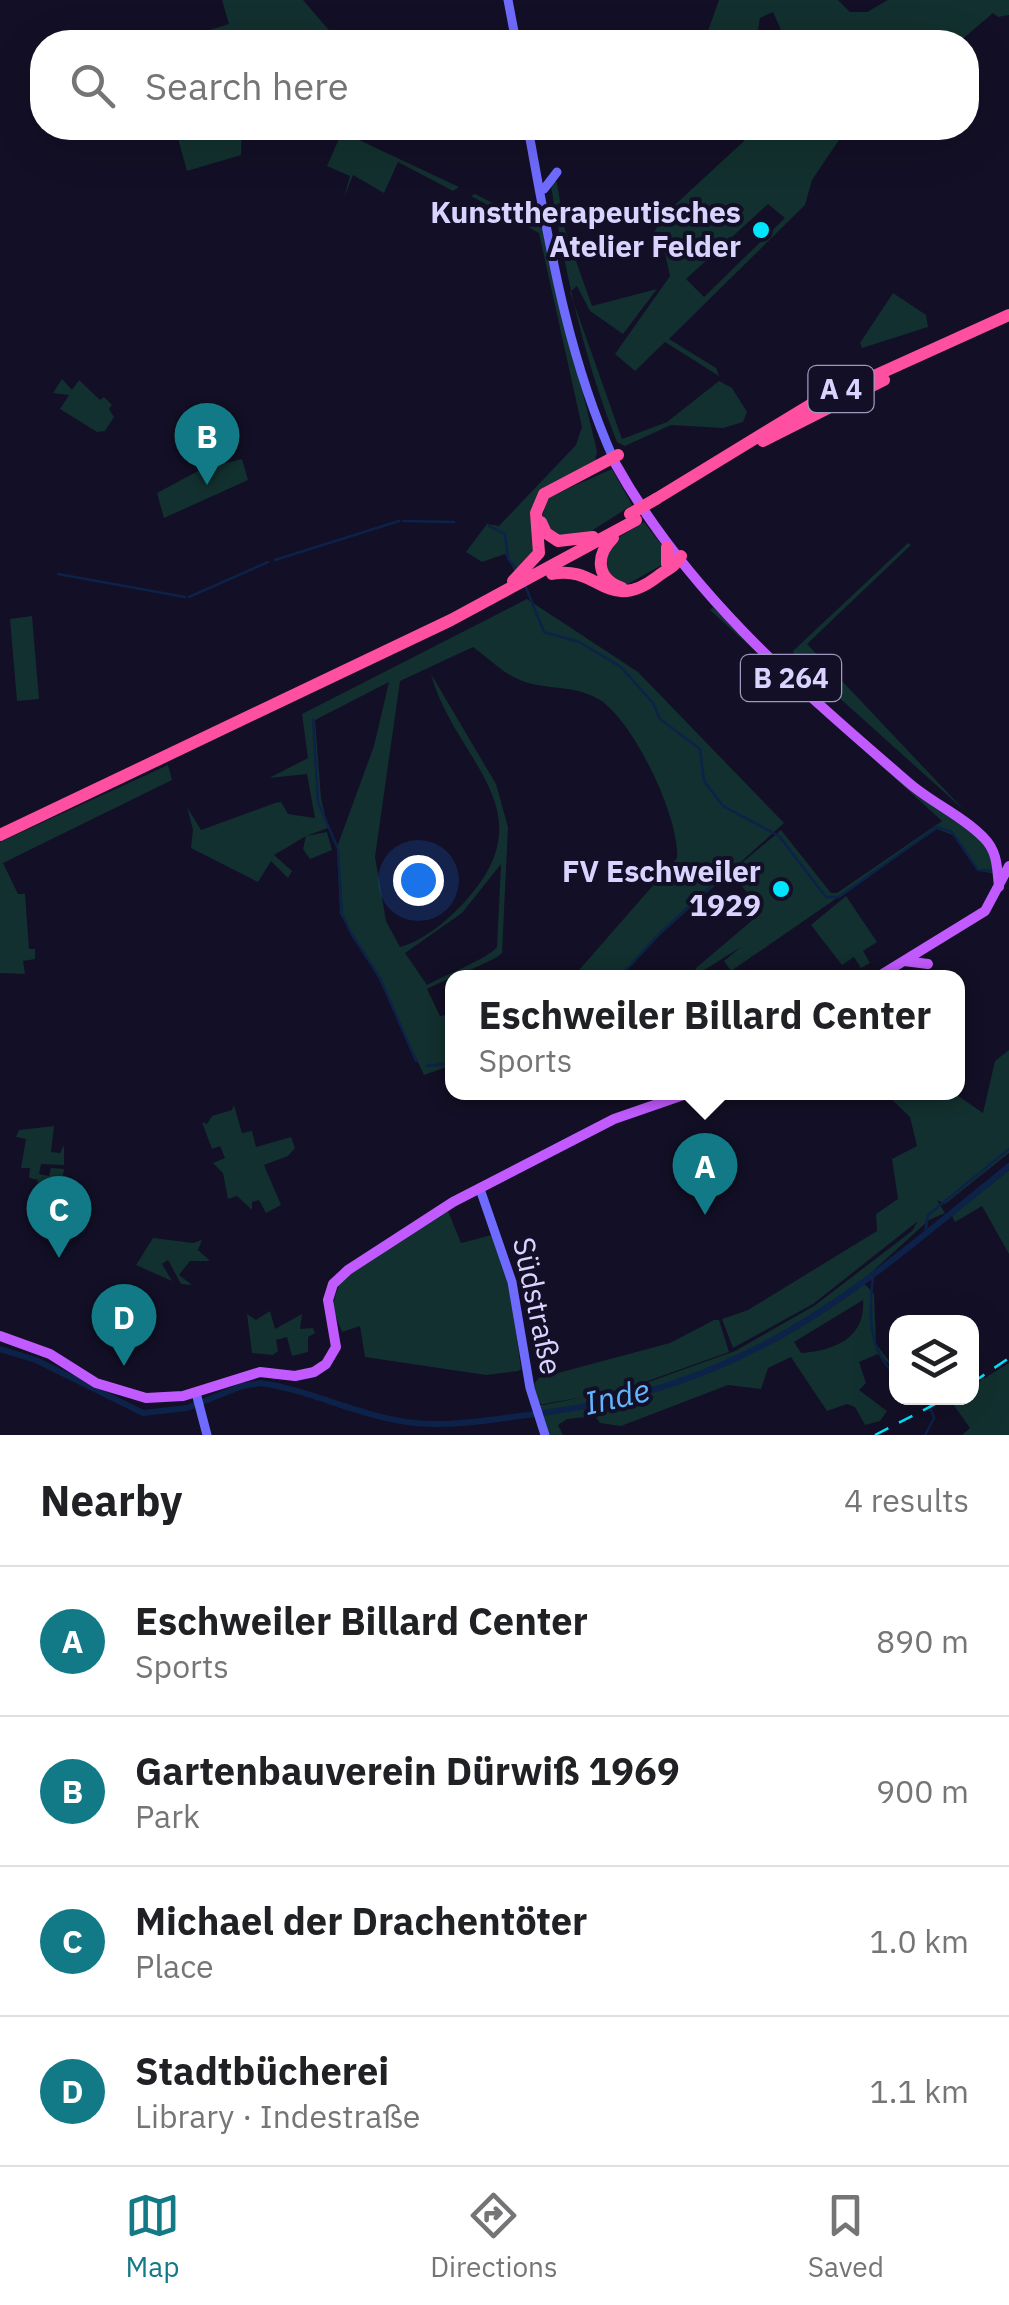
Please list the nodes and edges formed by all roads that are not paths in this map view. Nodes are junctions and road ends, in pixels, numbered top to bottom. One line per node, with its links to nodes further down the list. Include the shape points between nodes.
1 (508, 0): 2 (main road)
2 (514, 30)
3 (532, 140): 5 (main road)
4 (534, 140): 8 (main road)
5 (533, 157): 7 (main road); 11 (main road, via 568,333)
6 (557, 172): 8 (main road)
7 (523, 173)
8 (544, 188): 11 (main road, via 572,332)
9 (1009, 315): 12 (highway, A 4, via 810,405)
10 (1009, 324): 12 (highway, A 4, via 814,413)
11 (613, 457): 14 (highway, via 556,490 541,507 541,524 552,538); 15 (main road, B 264); 16 (highway, via 542,497 536,516 540,550)
12 (658, 502): 13 (highway, A 4, bridge)
13 (631, 520): 14 (highway, A 4); 15 (highway, via 601,555 608,581 632,588); 16 (highway, A 4)
14 (593, 537): 16 (highway, A 4)
15 (674, 558): 16 (highway, via 627,593 572,572); 20 (main road, B 264, via 810,696 984,838)
16 (524, 579): 17 (highway, A 4)
17 (298, 688): 18 (highway, A 4); 19 (highway, A 4)
18 (0, 826)
19 (0, 834)
20 (1003, 865): 21 (main road, via 984,910)
21 (903, 961): 22 (main road); 23 (main road)
22 (928, 964)
23 (889, 970)
24 (668, 1100): 25 (main road, via 614,1118)
25 (480, 1189): 27 (main road, via 332,1284 328,1309 336,1342 322,1367 301,1375 242,1375); 29 (main road, Südstraße, via 512,1282)
26 (0, 1338): 27 (main road, via 150,1399)
27 (196, 1395): 28 (main road)
28 (207, 1435)
29 (545, 1435)

